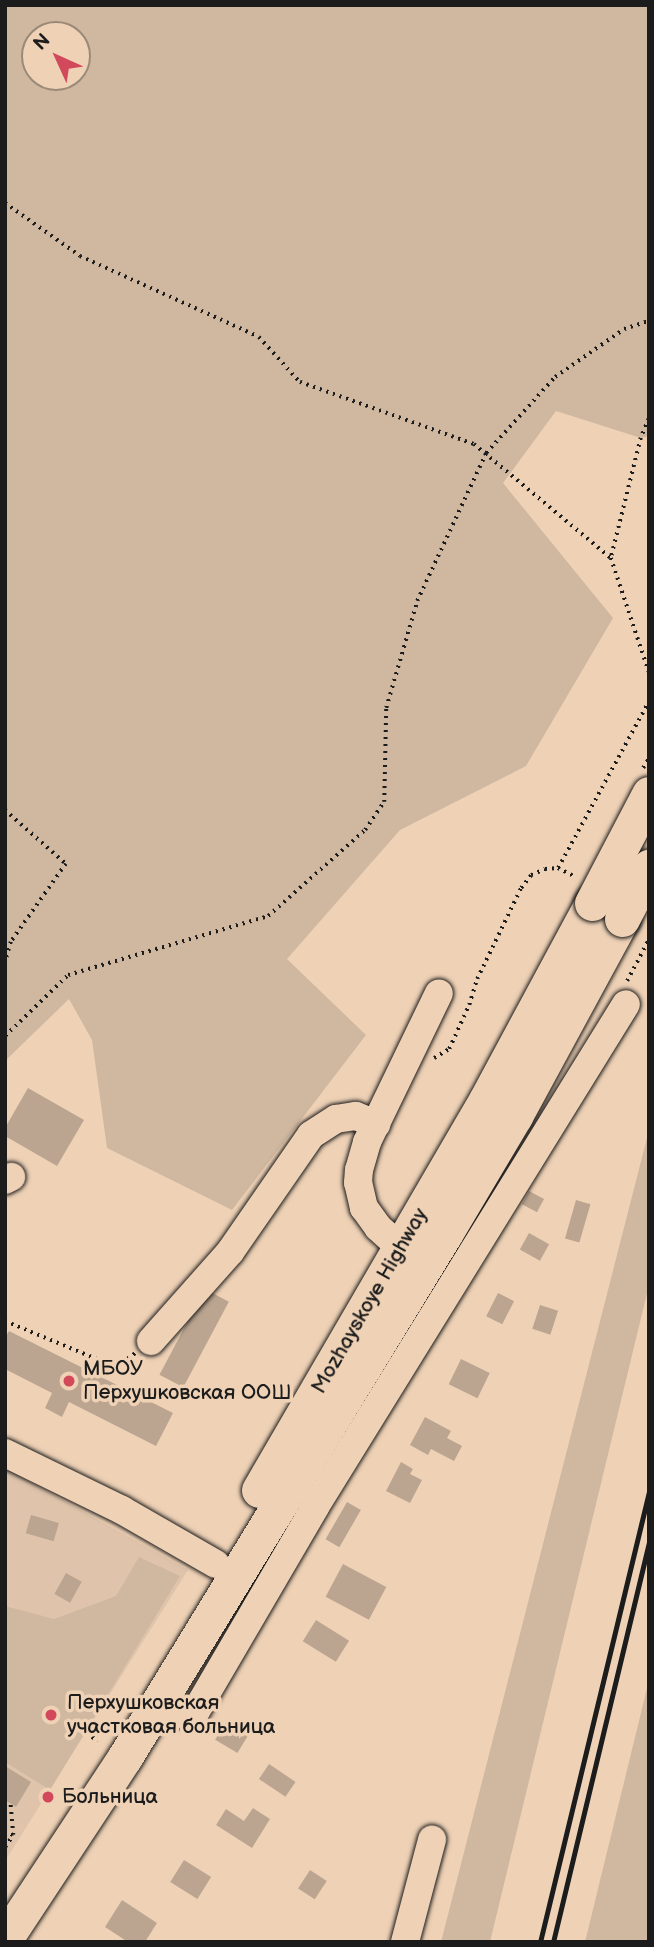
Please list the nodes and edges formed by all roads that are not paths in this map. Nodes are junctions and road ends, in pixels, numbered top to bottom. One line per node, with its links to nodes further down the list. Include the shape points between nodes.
1 (649, 794): 3 (main road, Mozhayskoye Highway, bridge)
2 (649, 867): 3 (main road, Mozhayskoye Highway, bridge)
3 (598, 901): 7 (main road, Mozhayskoye Highway); 11 (main road, Mozhayskoye Highway, via 486,1166)
4 (439, 993): 6 (street)
5 (626, 1004): 11 (street, via 196,1711 177,1714)
6 (376, 1124): 7 (street, via 361,1157 360,1197 371,1218); 8 (street, via 356,1116 335,1119 311,1135 230,1252)
7 (401, 1248): 10 (main road, Mozhayskoye Highway)
8 (150, 1341)
9 (5, 1453): 10 (street, via 122,1510)
10 (216, 1563): 13 (main road, Mozhayskoye Highway, via 108,1747)
11 (158, 1703): 14 (main road, Mozhayskoye Highway)
12 (432, 1840): 15 (street)
13 (5, 1903)
14 (5, 1939)
15 (405, 1942)

